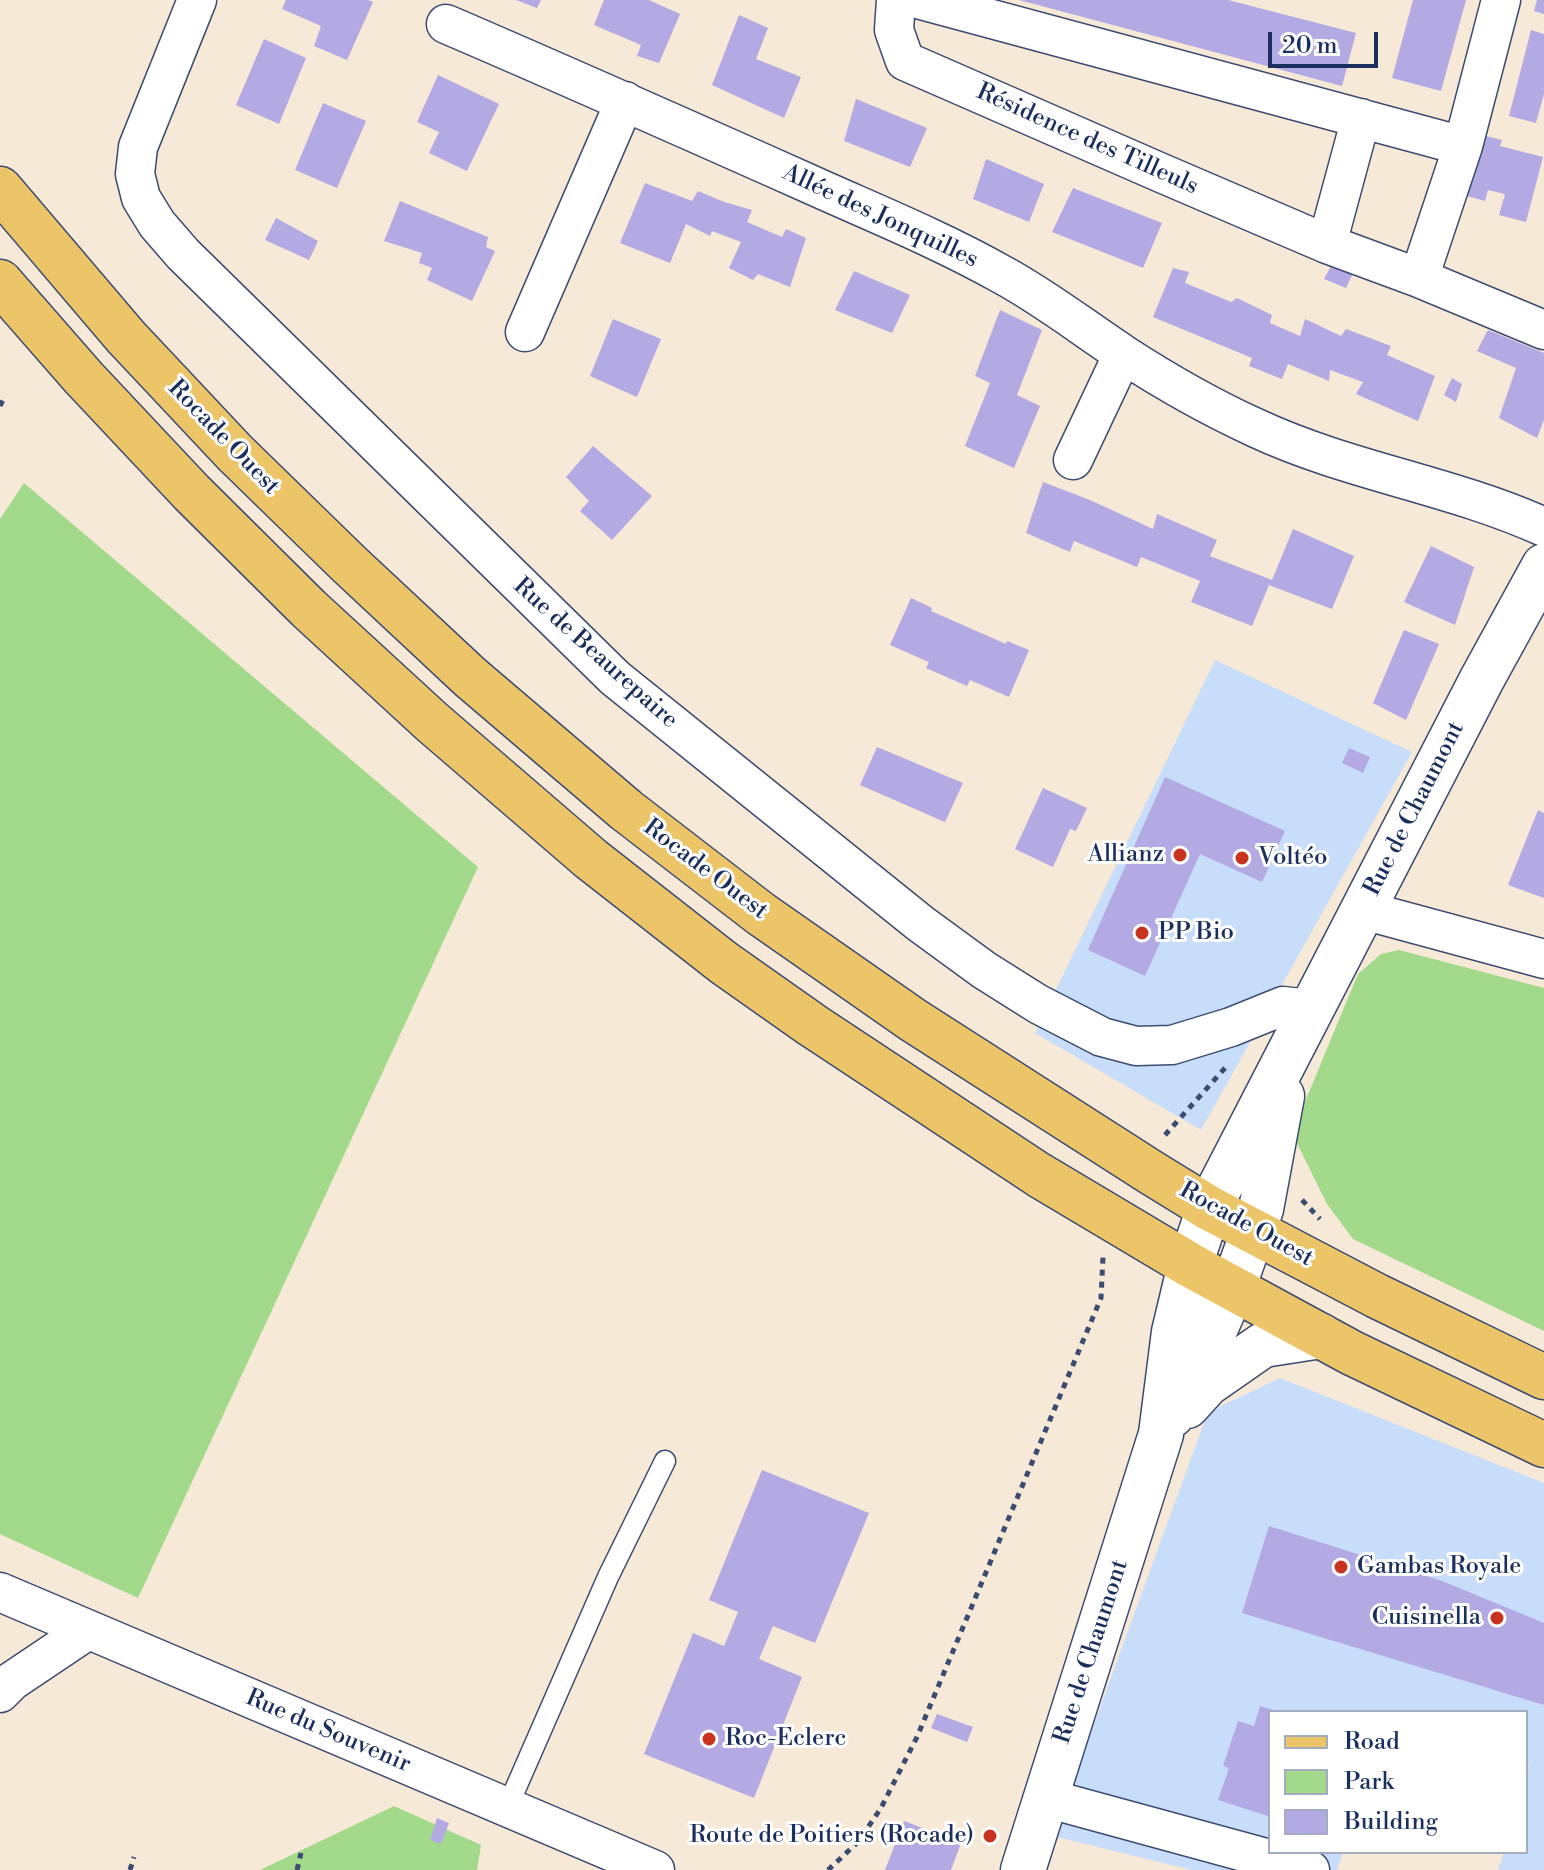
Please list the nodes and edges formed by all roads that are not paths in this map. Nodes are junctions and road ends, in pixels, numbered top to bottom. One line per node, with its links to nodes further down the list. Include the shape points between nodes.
1 (197, 0): 21 (street, Rue de Beaurepaire, via 138,147 135,174 141,198 157,224 615,678 971,961 1102,1037 1136,1046 1172,1045 1283,1006)
2 (896, 0): 10 (street, Résidence des Tilleuls, via 894,30 905,61)
3 (921, 0): 7 (street)
4 (1501, 0): 8 (street)
5 (446, 24): 6 (street, Allée des Jonquilles)
6 (625, 101): 14 (street); 15 (street, Allée des Jonquilles, via 942,243 1002,274)
7 (1361, 118): 8 (street); 10 (street)
8 (1463, 146): 11 (street)
9 (0, 189): 23 (main road, Rocade Ouest, via 126,337 235,453 470,677 626,810 761,914 913,1020)
10 (1327, 244): 11 (street, Résidence des Tilleuls)
11 (1419, 278): 13 (street, Résidence des Tilleuls)
12 (0, 282): 25 (main road, via 181,481 309,609 591,859 812,1025 1039,1175)
13 (1544, 330)
14 (525, 332)
15 (1123, 354): 16 (street); 17 (street, Allée des Jonquilles, via 1259,430)
16 (1073, 460)
17 (1544, 527)
18 (1544, 566): 19 (street, Rue de Chaumont)
19 (1363, 910): 20 (street); 21 (street, Rue de Chaumont)
20 (1544, 959)
21 (1310, 1009): 22 (street, Rue de Chaumont)
22 (1289, 1054): 23 (street, Rue de Chaumont); 24 (street, Rue de Chaumont, via 1261,1209)
23 (1209, 1208): 24 (main road, Rocade Ouest); 25 (street, Rue de Chaumont)
24 (1252, 1230): 26 (street, Rue de Chaumont); 28 (main road, Rocade Ouest)
25 (1190, 1265): 26 (main road); 29 (street, Rue de Chaumont, via 1174,1332)
26 (1233, 1288): 27 (main road); 29 (street, Rue de Chaumont, via 1194,1378)
27 (1321, 1336): 29 (street, via 1263,1345 1207,1384); 30 (main road)
28 (1544, 1377)
29 (1161, 1434): 35 (street, Rue de Chaumont)
30 (1544, 1445)
31 (665, 1461): 36 (lane)
32 (0, 1592): 33 (street, Rue du Souvenir)
33 (88, 1630): 34 (street); 36 (street, Rue du Souvenir)
34 (0, 1693)
35 (1046, 1798): 38 (street, Rue de Chaumont); 39 (street)
36 (507, 1808): 37 (street, Rue du Souvenir)
37 (655, 1870)
38 (1023, 1870)
39 (1310, 1870)

